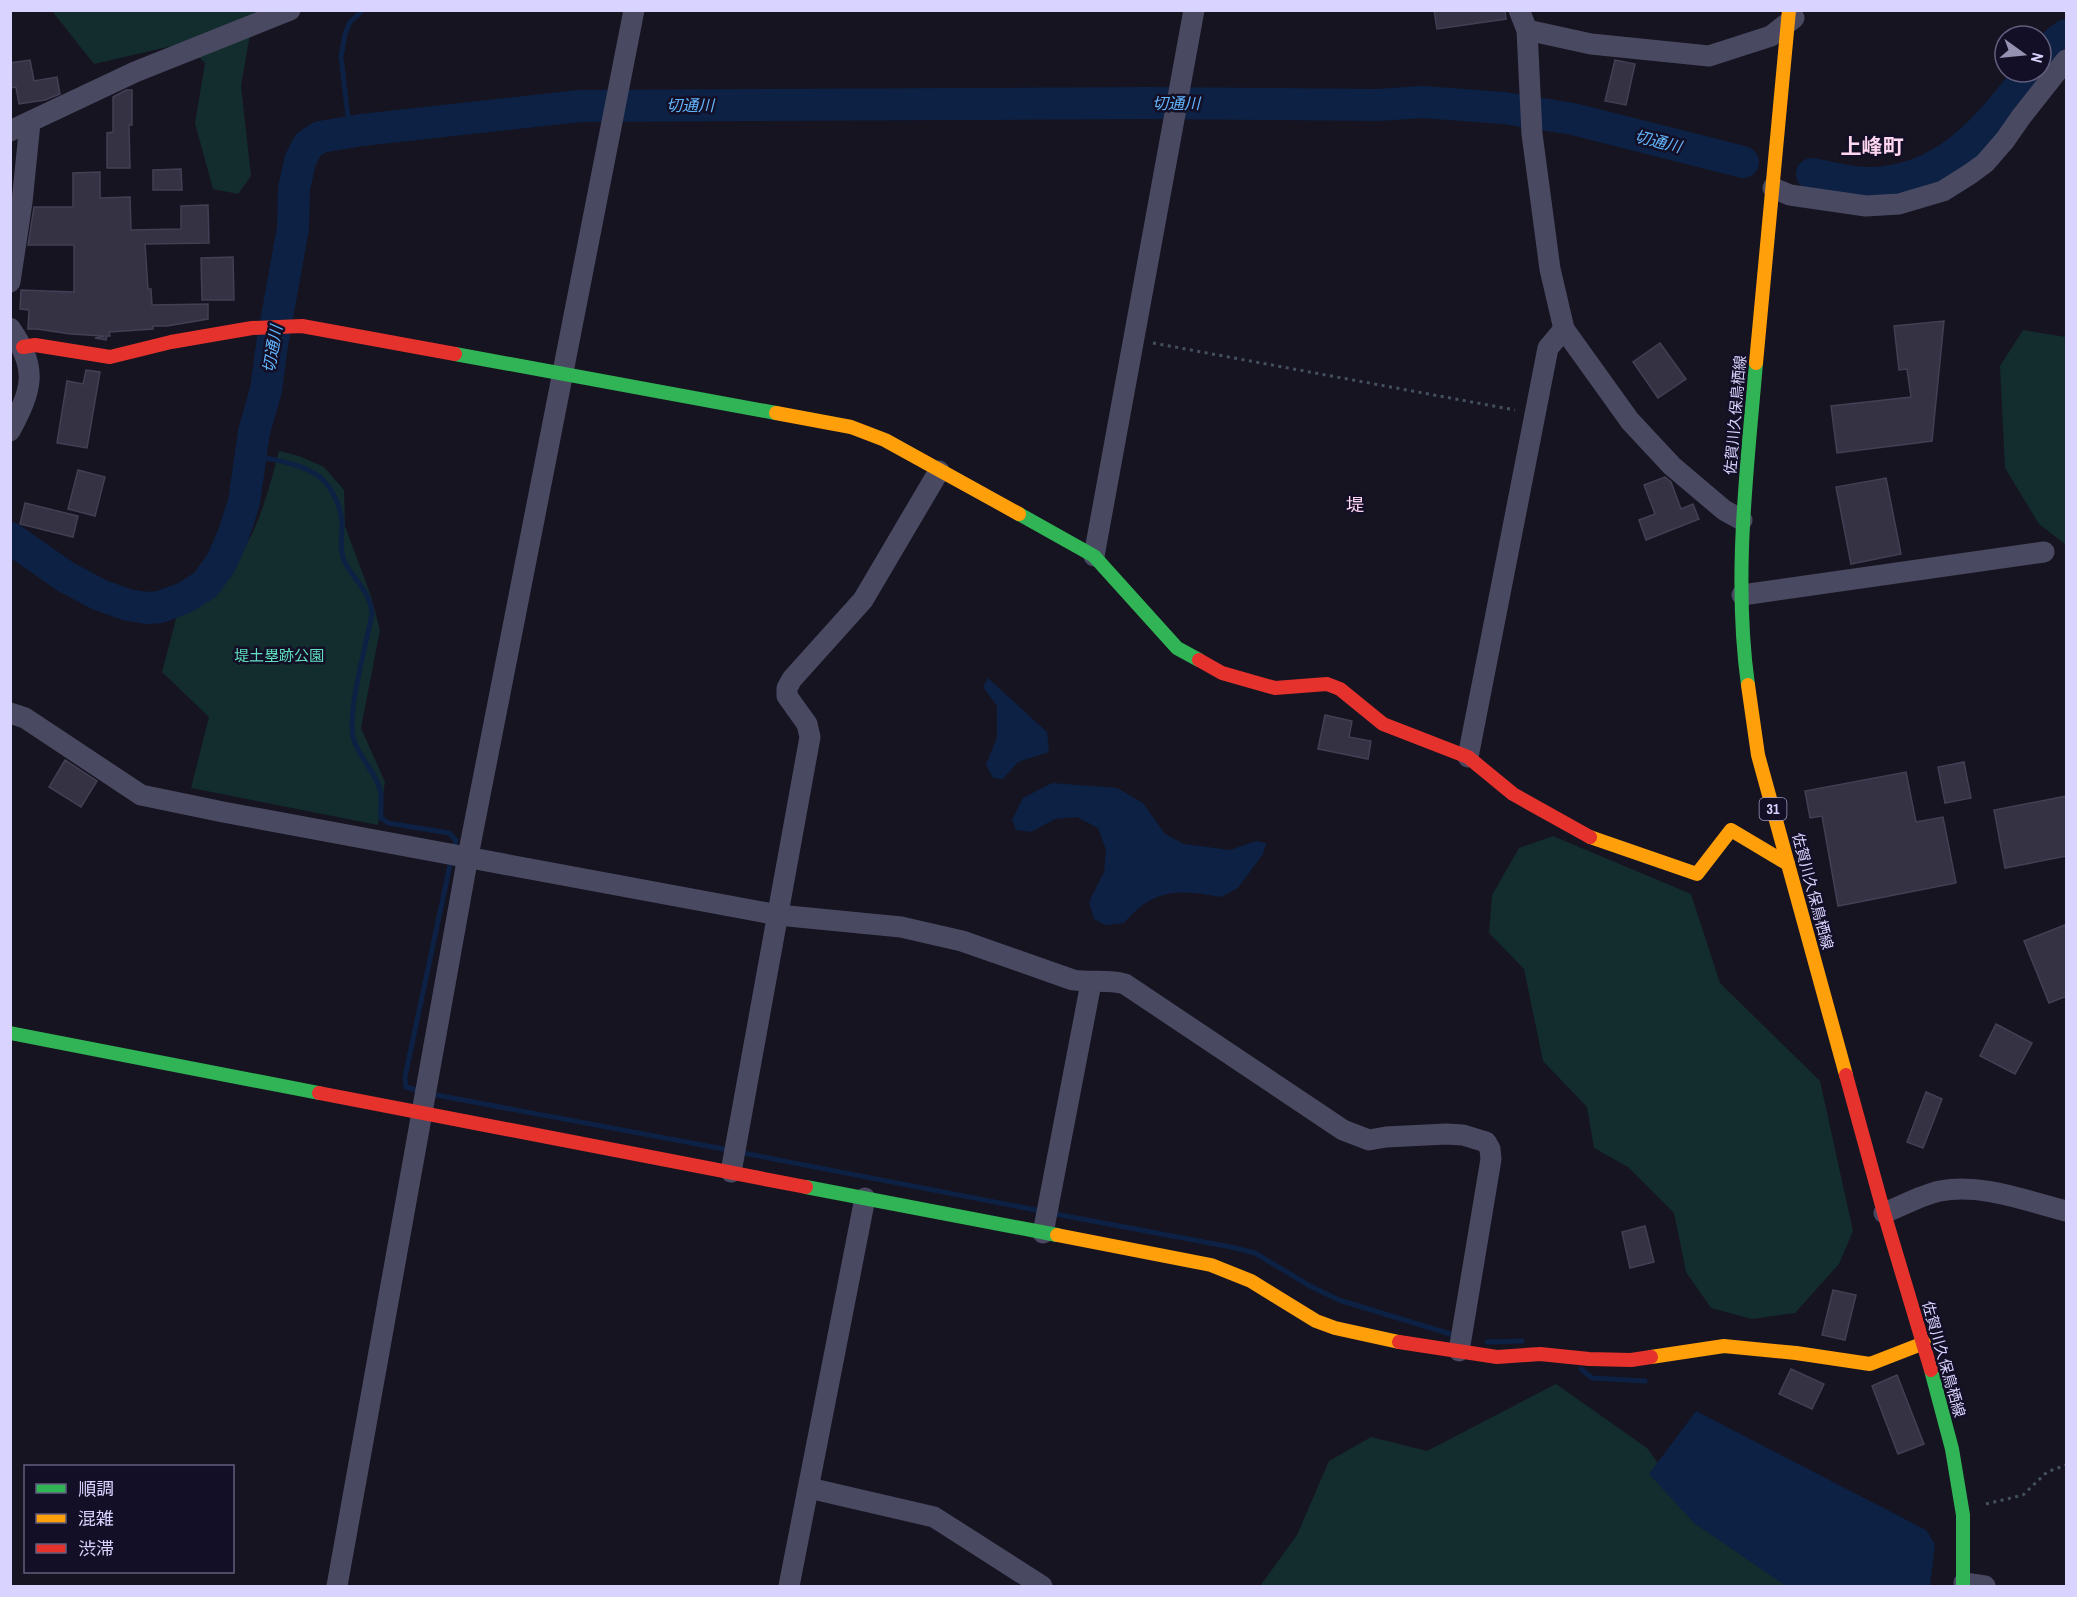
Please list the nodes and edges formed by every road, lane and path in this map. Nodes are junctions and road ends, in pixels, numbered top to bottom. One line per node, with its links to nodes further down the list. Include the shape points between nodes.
1 (290, 10): 7 (street, via 135,72)
2 (634, 10): 14 (street)
3 (1194, 10): 12 (street)
4 (1794, 14): 5 (street, via 1771,36 1709,56 1591,44); 8 (street, 佐賀川久保鳥栖線 / 31)
5 (1523, 20): 11 (street, via 1532,134 1550,269)
6 (2067, 60): 8 (street, via 1985,163 1943,190 1899,204 1866,206 1790,195)
7 (20, 127): 9 (street, via 22,202)
8 (1773, 188): 18 (street, 佐賀川久保鳥栖線 / 31)
9 (10, 282)
10 (10, 328): 13 (street)
11 (1564, 329): 15 (street, via 1548,348); 18 (street, via 1630,421 1672,466 1724,510)
12 (1133, 339): 15 (path); 20 (street)
13 (23, 347): 14 (street, via 35,345 110,357 252,328 302,326); 16 (street, via 31,372 26,401)
14 (563, 375): 17 (street, via 851,427 885,440); 24 (street)
15 (1535, 414): 23 (street)
16 (10, 431)
17 (939, 471): 20 (street); 26 (street, via 862,600 787,688 787,696 807,724 810,737)
18 (1742, 520): 21 (street, 佐賀川久保鳥栖線 / 31)
19 (2044, 552): 21 (street)
20 (1094, 556): 23 (street, via 1177,648 1222,673 1275,688 1326,684 1340,689 1383,724)
21 (1742, 595): 25 (street, 佐賀川久保鳥栖線 / 31, via 1742,641 1758,755)
22 (10, 713): 24 (street, via 25,718 141,795)
23 (1468, 756): 25 (street, via 1513,794 1588,836 1697,874 1731,830)
24 (468, 856): 26 (street); 29 (street)
25 (1788, 864): 33 (street, 佐賀川久保鳥栖線 / 31)
26 (778, 915): 27 (street, via 930,933); 30 (street)
27 (1090, 983): 34 (street); 36 (street, via 1110,980 1125,984 1343,1130 1369,1140 1446,1134 1486,1142 1491,1159)
28 (10, 1034): 29 (street)
29 (422, 1113): 30 (street); 41 (street)
30 (731, 1172): 31 (street)
31 (865, 1198): 34 (street); 38 (street)
32 (2067, 1211): 33 (street, via 1959,1189 1938,1192)
33 (1884, 1213): 35 (street, 佐賀川久保鳥栖線 / 31)
34 (1043, 1233): 36 (street, via 1211,1265 1251,1281 1316,1321 1335,1328)
35 (1924, 1343): 36 (street, via 1870,1364 1724,1346 1631,1360 1540,1354 1497,1357); 39 (street, 佐賀川久保鳥栖線 / 31, via 1952,1449)
36 (1459, 1351)
37 (2067, 1465): 39 (path, via 2047,1472 2023,1495 1984,1504)
38 (808, 1488): 42 (street); 43 (street, via 934,1517)
39 (1963, 1515): 40 (street, 佐賀川久保鳥栖線 / 31)
40 (1964, 1585): 44 (street)
41 (337, 1587)
42 (789, 1587)
43 (1042, 1587)
44 (1985, 1587)

